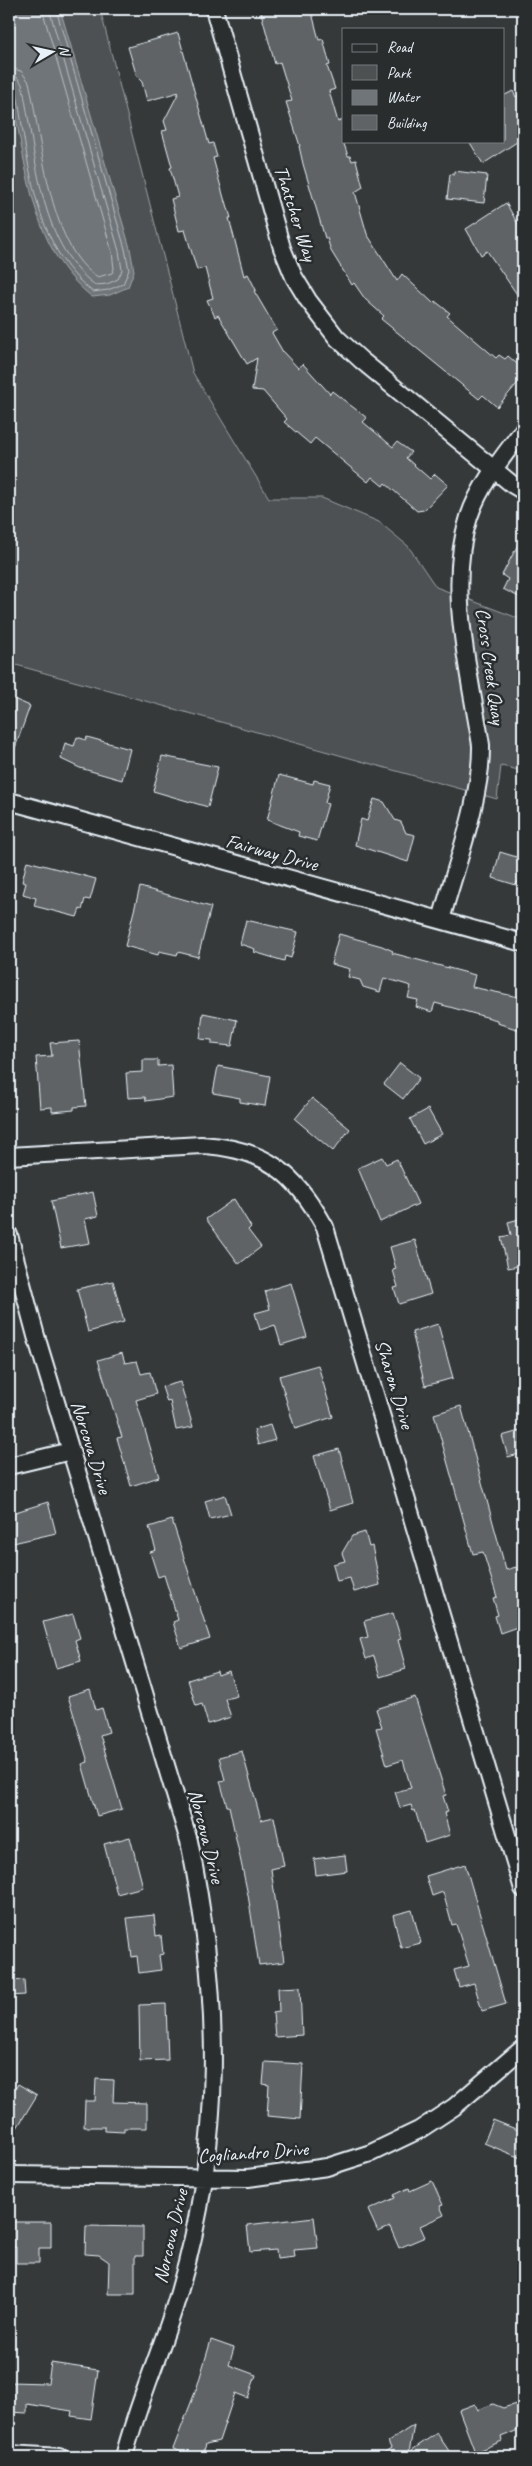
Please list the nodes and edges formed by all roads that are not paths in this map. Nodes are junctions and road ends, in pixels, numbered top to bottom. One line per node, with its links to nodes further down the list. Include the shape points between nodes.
1 (214, 9): 3 (street, Thatcher Way, via 282,248 299,284 324,322 361,360)
2 (523, 430): 3 (street, Cross Creek Quay)
3 (494, 470): 4 (street, Thatcher Way); 6 (street, Cross Creek Quay, via 469,516 458,576 482,764)
4 (523, 491)
5 (9, 801): 6 (street, Fairway Drive)
6 (441, 920): 7 (street, Fairway Drive)
7 (523, 943)
8 (9, 1156): 12 (street, Sharon Drive, via 221,1146 263,1159 285,1173 311,1200 325,1226)
9 (9, 1236): 10 (street, Norcova Drive)
10 (71, 1451): 11 (street); 15 (street, Norcova Drive, via 189,1840 202,1903 214,2019 214,2086)
11 (9, 1466)
12 (523, 1889)
13 (523, 2048): 15 (street, Cogliandro Drive, via 454,2107 419,2130 371,2153 327,2167 279,2175)
14 (9, 2174): 15 (street, Cogliandro Drive)
15 (205, 2178): 18 (street, Norcova Drive, via 179,2293)
16 (9, 2454): 17 (street)
17 (60, 2457)
18 (124, 2457)

